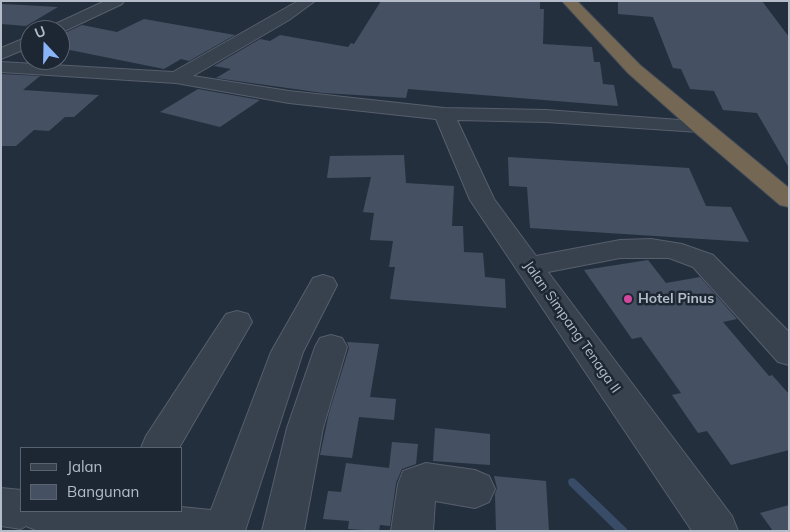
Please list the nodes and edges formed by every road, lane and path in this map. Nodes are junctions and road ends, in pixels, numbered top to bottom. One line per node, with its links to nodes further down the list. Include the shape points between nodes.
1 (116, 1): 4 (street)
2 (308, 1): 8 (street)
3 (569, 1): 10 (highway, via 634,69)
4 (70, 23)
5 (20, 45): 6 (street)
6 (1, 54)
7 (1, 67): 8 (street)
8 (176, 78): 9 (street, via 289,97)
9 (444, 114): 10 (street, via 554,116); 12 (street, Jalan Simpang Tenaga II, via 482,200)
10 (699, 126): 11 (highway)
11 (789, 200)
12 (529, 266): 16 (street, via 620,249 673,250 703,262); 27 (street, Jalan Simpang Tenaga II)
13 (323, 285): 24 (street, via 287,352)
14 (237, 322): 17 (street)
15 (331, 346): 25 (street, via 305,428)
16 (789, 353)
17 (160, 447)
18 (475, 489): 26 (street, via 426,481 417,484)
19 (1, 507): 20 (street)
20 (20, 509)
21 (46, 512): 22 (street)
22 (118, 520): 23 (street)
23 (216, 531)
24 (224, 531)
25 (283, 531)
26 (412, 531)
27 (718, 531)

